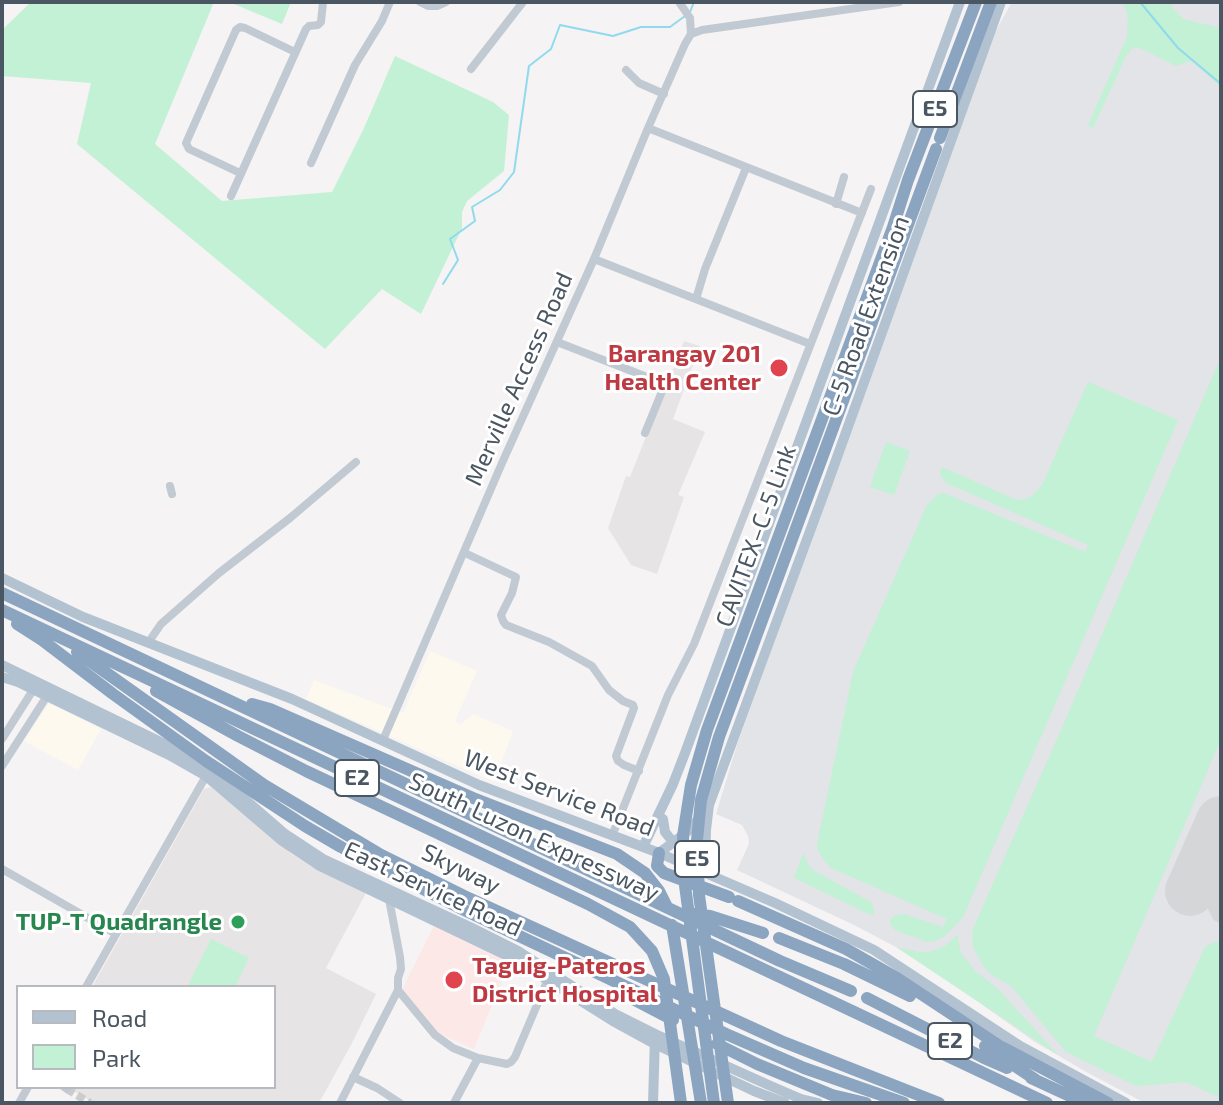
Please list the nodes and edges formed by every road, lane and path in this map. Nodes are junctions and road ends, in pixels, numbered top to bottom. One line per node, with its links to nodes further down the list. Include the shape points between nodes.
1 (323, 2): 13 (street, via 320,24 307,27)
2 (390, 2): 18 (street)
3 (420, 2): 4 (street)
4 (446, 2)
5 (523, 2): 14 (street)
6 (899, 2): 12 (street)
7 (976, 2): 83 (highway, CAVITEX–C-5 Link / E5, via 749,617 687,801 687,903)
8 (991, 2): 84 (highway, CAVITEX–C-5 Link / E5, via 701,800 699,895)
9 (1001, 2): 50 (main road, C-5 Road Extension)
10 (959, 3): 49 (main road, C-5 Road Extension)
11 (679, 4): 12 (street, via 690,18)
12 (691, 34): 16 (street, Merville Access Road)
13 (295, 52): 20 (street); 20 (street, via 245,28 236,30 186,143)
14 (471, 69)
15 (626, 70): 16 (street, via 639,83)
16 (664, 94): 17 (street, Merville Access Road)
17 (648, 128): 19 (street); 26 (street, Merville Access Road)
18 (311, 163)
19 (746, 168): 24 (street); 27 (street)
20 (240, 173): 23 (street)
21 (844, 177): 24 (street)
22 (871, 189): 25 (street)
23 (231, 196)
24 (836, 204): 25 (street)
25 (862, 213): 29 (street)
26 (594, 259): 27 (street); 28 (street, Merville Access Road)
27 (696, 299): 29 (street)
28 (557, 342): 30 (street, via 663,383); 32 (street, Merville Access Road)
29 (810, 344): 47 (street)
30 (645, 433)
31 (356, 462): 38 (street, via 219,573 161,624)
32 (465, 553): 45 (street, Merville Access Road); 47 (street, via 516,577 501,615 506,625 592,666 609,690 633,705 616,756)
33 (2, 578): 38 (main road, West Service Road)
34 (2, 593): 43 (highway, South Luzon Expressway / E2)
35 (2, 603): 58 (highway, Skyway / E2, via 264,785)
36 (2, 613): 37 (highway, South Luzon Expressway / E2); 58 (highway, Skyway / E2, via 305,826)
37 (37, 626): 81 (highway, via 306,771 622,922 652,951 664,979); 91 (highway, South Luzon Expressway / E2)
38 (148, 643): 45 (main road, West Service Road)
39 (2, 665): 63 (main road, East Service Road, via 173,748 210,769 285,834 323,859 470,927)
40 (2, 677): 41 (main road, East Service Road)
41 (33, 690): 42 (main road, East Service Road); 44 (street)
42 (47, 696): 46 (street); 48 (main road, East Service Road)
43 (236, 704): 59 (highway, South Luzon Expressway / E2); 82 (highway, via 270,709 596,845 640,869 659,891 670,916)
44 (2, 739)
45 (383, 740): 52 (main road, West Service Road, via 479,785)
46 (2, 766)
47 (639, 771): 52 (street)
48 (206, 776): 57 (main road, East Service Road, via 300,854); 61 (street)
49 (673, 784): 51 (main road); 54 (main road)
50 (709, 805): 53 (main road); 56 (main road, C-5 Road Extension)
51 (663, 819): 53 (main road); 54 (main road)
52 (612, 836): 54 (main road, West Service Road)
53 (673, 842): 54 (main road)
54 (651, 850): 56 (main road, West Service Road); 93 (highway, via 661,871 846,949 1000,1046)
55 (2, 869): 61 (street)
56 (705, 872): 94 (main road, West Service Road, via 874,950 1020,1046)
57 (389, 899): 63 (main road, East Service Road); 67 (street, via 400,957)
58 (461, 901): 64 (highway, Skyway / E2); 90 (highway, Skyway / E2, via 781,1041)
59 (679, 912): 60 (highway, South Luzon Expressway / E2); 68 (highway, South Luzon Expressway / E2)
60 (763, 933)
61 (116, 934): 66 (street)
62 (779, 938): 74 (highway, E2, via 902,991)
63 (516, 955): 65 (main road, East Service Road); 70 (main road, East Service Road)
64 (587, 968): 88 (highway, Skyway / E2, via 608,986 728,1050 832,1095); 89 (highway, Skyway / E2, via 763,1051)
65 (548, 979): 70 (main road, East Service Road, via 613,1021); 71 (street, via 511,1062)
66 (87, 985)
67 (398, 990): 71 (street, via 435,1035); 72 (street)
68 (851, 991)
69 (867, 998): 74 (highway, E2)
70 (655, 1039): 73 (main road, East Service Road); 75 (main road, East Service Road); 80 (main road)
71 (478, 1058): 79 (street)
72 (353, 1077): 77 (street); 78 (street)
73 (752, 1079): 75 (main road); 87 (main road, East Service Road)
74 (1036, 1080): 92 (highway, E2)
75 (754, 1091): 76 (main road, East Service Road); 85 (main road)
76 (769, 1100): 86 (main road, East Service Road)
77 (340, 1103)
78 (400, 1103)
79 (454, 1103)
80 (653, 1103)
81 (681, 1103)
82 (701, 1103)
83 (714, 1103)
84 (728, 1103)
85 (756, 1103)
86 (785, 1103)
87 (818, 1103)
88 (866, 1103)
89 (904, 1103)
90 (939, 1103)
91 (1047, 1103)
92 (1085, 1103)
93 (1108, 1103)
94 (1126, 1103)

